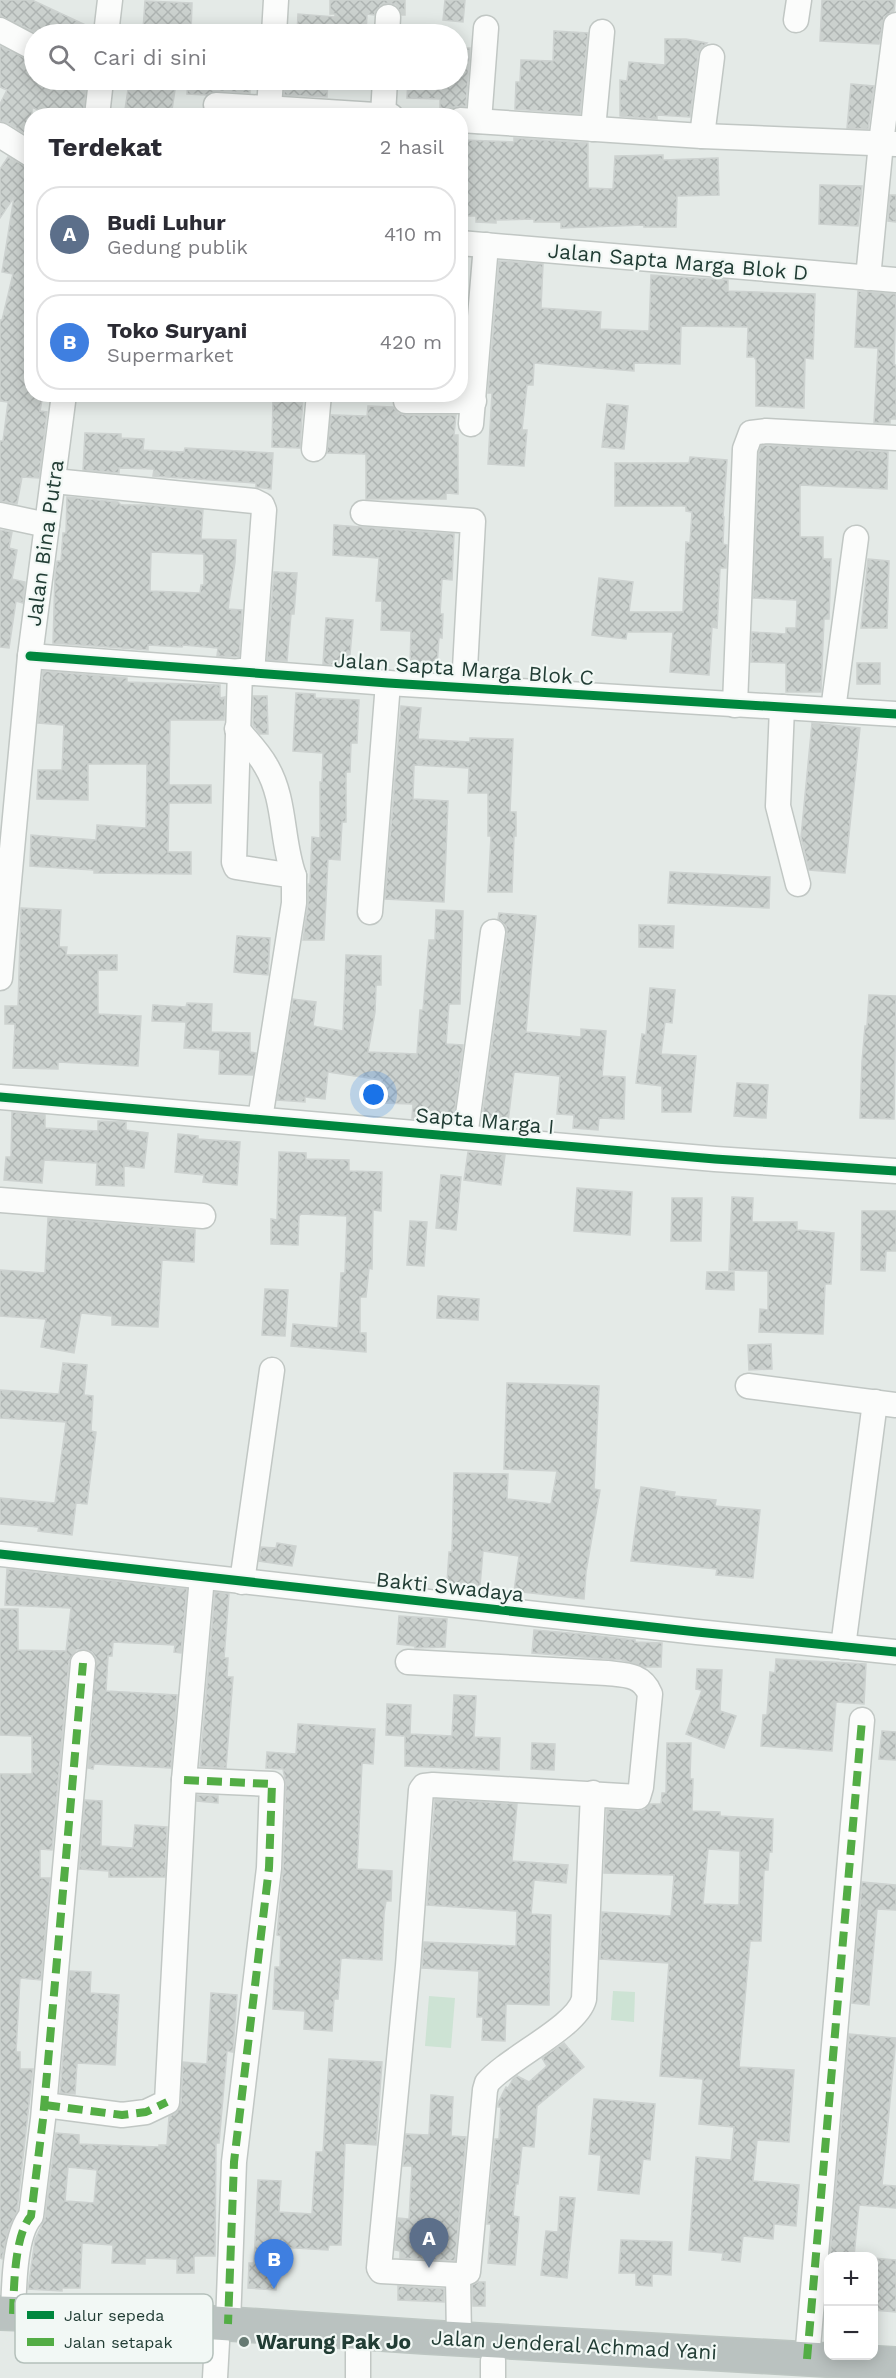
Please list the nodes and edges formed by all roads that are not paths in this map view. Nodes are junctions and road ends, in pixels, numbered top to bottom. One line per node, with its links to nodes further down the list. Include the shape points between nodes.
1 (110, 0): 3 (street)
2 (276, 0): 4 (street)
3 (107, 24)
4 (275, 24)
5 (896, 25): 23 (street)
6 (486, 28): 19 (street)
7 (0, 30): 9 (street)
8 (602, 32): 20 (street)
9 (24, 43)
10 (712, 57): 22 (street)
11 (98, 90): 16 (street)
12 (270, 90): 15 (street)
13 (384, 90): 18 (street)
14 (216, 105): 15 (street)
15 (269, 107): 17 (street)
16 (97, 108)
17 (283, 108)
18 (383, 108)
19 (470, 121): 20 (street)
20 (593, 129): 22 (street)
21 (0, 135): 24 (street)
22 (702, 136): 23 (street)
23 (888, 144): 27 (street)
24 (24, 150)
25 (468, 244): 26 (street, Jalan Sapta Marga Blok D)
26 (486, 245): 27 (street, Jalan Sapta Marga Blok D); 31 (street, via 472,413)
27 (868, 278): 28 (street, Jalan Sapta Marga Blok D)
28 (896, 280)
29 (63, 402): 34 (street, Jalan Bina Putra)
30 (318, 402): 33 (street)
31 (412, 402)
32 (896, 438): 43 (street, via 751,433 745,449)
33 (314, 449)
34 (54, 481): 37 (street, Jalan Bina Putra); 40 (street, via 254,501 262,505)
35 (363, 513): 42 (street, via 473,521)
36 (0, 515): 37 (street)
37 (47, 525): 39 (street, Jalan Bina Putra)
38 (856, 538): 45 (street)
39 (30, 656): 40 (street, Jalan Sapta Marga Blok C); 48 (street, Jalan Bina Putra)
40 (246, 672): 41 (street, Jalan Sapta Marga Blok C); 47 (street)
41 (388, 683): 42 (street, Jalan Sapta Marga Blok C); 51 (street)
42 (464, 687): 43 (street, Jalan Sapta Marga Blok C)
43 (735, 705): 44 (street, Jalan Sapta Marga Blok C)
44 (782, 707): 45 (street, Jalan Sapta Marga Blok C); 50 (street, via 778,806)
45 (832, 710): 46 (street, Jalan Sapta Marga Blok C)
46 (896, 714)
47 (237, 729): 49 (street, via 267,767); 49 (street, via 236,867)
48 (6, 862): 53 (street, Jalan Bina Putra)
49 (294, 876): 55 (street, via 294,903)
50 (798, 884)
51 (370, 912)
52 (493, 932): 56 (street)
53 (0, 978)
54 (0, 1097): 55 (street, Sapta Marga I)
55 (260, 1119): 56 (street, Sapta Marga I)
56 (465, 1137): 57 (street, Sapta Marga I, via 715,1160)
57 (896, 1171)
58 (0, 1200): 59 (street)
59 (203, 1216)
60 (272, 1370): 65 (street)
61 (748, 1386): 62 (street)
62 (885, 1404): 66 (street)
63 (0, 1554): 64 (street, Bakti Swadaya)
64 (202, 1577): 65 (street, Bakti Swadaya); 71 (street)
65 (242, 1582): 66 (street, Bakti Swadaya)
66 (843, 1647): 67 (street, Bakti Swadaya)
67 (896, 1652)
68 (408, 1662): 72 (street, via 607,1672 645,1682 650,1694 639,1795)
69 (83, 1663): 73 (street)
70 (861, 1720): 79 (street)
71 (184, 1780): 73 (street, via 166,2102 146,2112 122,2115); 77 (street, via 272,1784 268,1868 234,2162)
72 (593, 1793): 74 (street, via 583,2004 484,2090 470,2262 468,2272); 74 (street, via 433,1785 421,1790 379,2268)
73 (45, 2105): 75 (street, via 31,2216 26,2222)
74 (458, 2275): 78 (street)
75 (4, 2320)
76 (213, 2331): 77 (highway, Jalan Jenderal Achmad Yani)
77 (222, 2333): 78 (highway, Jalan Jenderal Achmad Yani); 81 (highway, Jalan Jenderal Achmad Yani); 83 (street)
78 (459, 2338): 79 (highway, Jalan Jenderal Achmad Yani)
79 (807, 2359): 80 (highway, Jalan Jenderal Achmad Yani)
80 (896, 2364)
81 (358, 2365): 82 (highway, Jalan Jenderal Achmad Yani)
82 (494, 2369): 84 (highway, Jalan Jenderal Achmad Yani)
83 (215, 2378)
84 (748, 2378)

